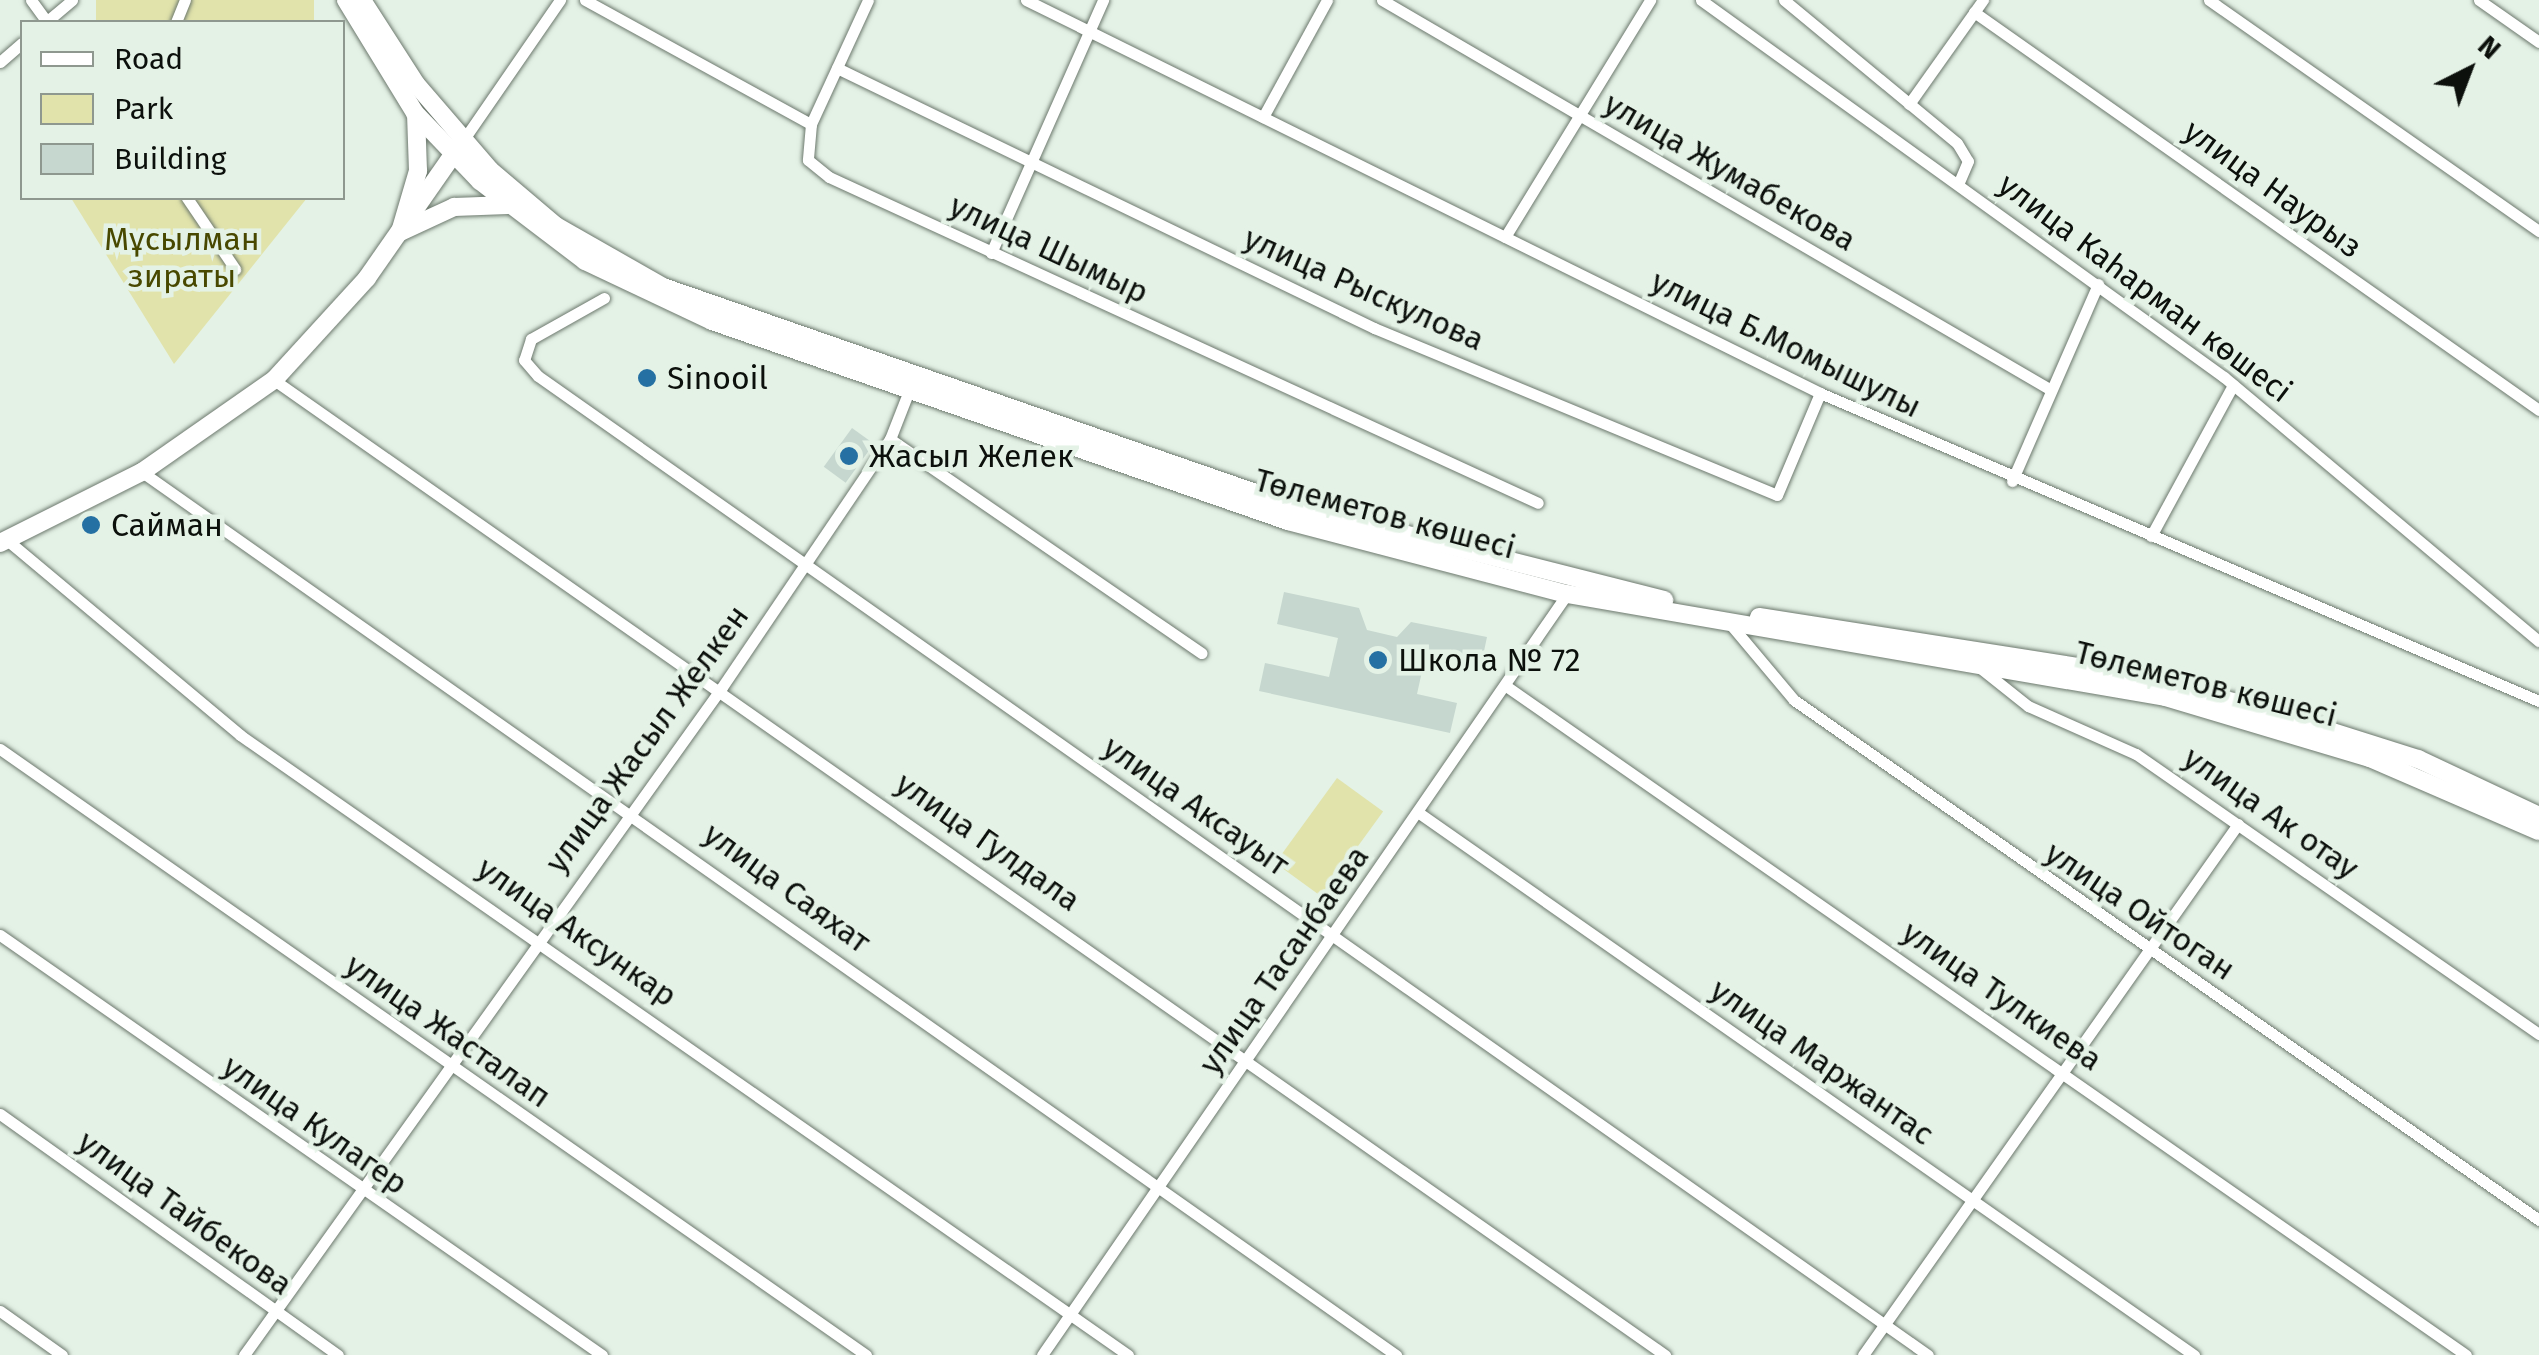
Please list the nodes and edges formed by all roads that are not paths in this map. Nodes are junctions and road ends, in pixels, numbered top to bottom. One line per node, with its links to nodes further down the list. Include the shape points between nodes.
1 (72, 0): 18 (street)
2 (346, 0): 25 (main road, Төлеметов көшесі)
3 (362, 0): 29 (main road, Төлеметов көшесі)
4 (560, 0): 29 (street)
5 (585, 0): 28 (street)
6 (868, 0): 23 (street)
7 (1026, 0): 19 (street, улица Б.Момышулы)
8 (1103, 0): 19 (street)
9 (1328, 0): 27 (street)
10 (1382, 0): 26 (street, улица Жумабекова)
11 (1650, 0): 26 (street)
12 (1701, 0): 31 (street, улица Каһарман көшесі)
13 (1784, 0): 24 (street)
14 (1983, 0): 17 (street)
15 (2209, 0): 34 (street)
16 (2479, 0): 20 (street)
17 (1974, 12): 24 (street); 46 (street, улица Наурыз)
18 (49, 20)
19 (1090, 31): 27 (street, улица Б.Момышулы); 30 (street)
20 (2539, 42)
21 (20, 45): 22 (street)
22 (0, 62)
23 (837, 68): 28 (street); 30 (street, улица Рыскулова)
24 (1909, 104): 31 (street, via 1968,161)
25 (416, 112): 29 (main road, Төлеметов көшесі); 35 (main road, via 418,171)
26 (1574, 113): 36 (street); 43 (street, улица Жумабекова)
27 (1263, 117): 36 (street, улица Б.Момышулы)
28 (810, 124): 37 (street, улица Шымыр, via 813,168)
29 (457, 149): 33 (main road, Төлеметов көшесі); 35 (main road); 58 (main road, Төлеметов көшесі, via 634,273 925,385 1293,506 1574,582)
30 (1032, 164): 37 (street); 45 (street, улица Рыскулова, via 1374,328 1777,495)
31 (1959, 182): 39 (street, улица Каһарман көшесі)
32 (188, 200): 38 (street)
33 (508, 205): 35 (main road, via 454,206); 44 (main road, Төлеметов көшесі, via 656,299)
34 (2539, 231)
35 (400, 232): 41 (main road)
36 (1505, 237): 45 (street, улица Б.Момышулы)
37 (991, 253): 50 (street, улица Шымыр)
38 (235, 269)
39 (2098, 284): 42 (street, улица Каһарман көшесі); 43 (street)
40 (604, 298): 53 (street, улица Аксауыт, via 542,327 524,360)
41 (274, 380): 48 (main road); 60 (street, улица Гулдала)
42 (2233, 385): 51 (street); 56 (street, улица Каһарман көшесі)
43 (2051, 390): 49 (street)
44 (908, 392): 47 (street, улица Жасыл Желкен); 54 (main road, Төлеметов көшесі, via 1256,511)
45 (1820, 393): 49 (street, улица Б.Момышулы)
46 (2538, 408)
47 (890, 438): 53 (street, улица Жасыл Желкен); 57 (street)
48 (142, 472): 52 (main road); 63 (street, улица Саяхат)
49 (2012, 481): 51 (street, улица Б.Момышулы)
50 (1538, 503)
51 (2151, 536): 61 (street, улица Б.Момышулы)
52 (3, 542): 69 (street, улица Аксункар, via 240,735)
53 (804, 564): 60 (street, улица Жасыл Желкен); 70 (street, улица Аксауыт)
54 (1567, 594): 55 (main road, Төлеметов көшесі); 59 (street, улица Тасанбаева)
55 (1732, 624): 58 (main road, Төлеметов көшесі); 71 (street, улица Ойтоган, via 1794,700)
56 (2539, 642)
57 (1200, 653)
58 (1976, 657): 65 (main road, Төлеметов көшесі, via 2124,674 2316,725); 66 (street, улица Ак отау, via 2028,706 2136,754); 67 (main road, Төлеметов көшесі, via 2294,732)
59 (1506, 686): 64 (street, улица Тасанбаева); 75 (street, улица Тулкиева)
60 (722, 687): 63 (street, улица Жасыл Желкен); 73 (street, улица Гулдала)
61 (2539, 701)
62 (0, 749): 74 (street, улица Жасталап)
63 (631, 810): 69 (street, улица Жасыл Желкен); 77 (street, улица Саяхат)
64 (1420, 813): 70 (street, улица Тасанбаева); 79 (street, улица Маржантас)
65 (2539, 816)
66 (2238, 824): 71 (street); 72 (street, улица Ак отау)
67 (2539, 832)
68 (0, 934): 78 (street, улица Кулагер)
69 (539, 938): 74 (street, улица Жасыл Желкен); 83 (street, улица Аксункар)
70 (1335, 938): 73 (street, улица Тасанбаева); 84 (street, улица Аксауыт)
71 (2147, 950): 75 (street); 80 (street, улица Ойтоган)
72 (2539, 1034)
73 (1248, 1060): 77 (street, улица Тасанбаева); 93 (street, улица Гулдала)
74 (451, 1068): 78 (street, улица Жасыл Желкен); 89 (street, улица Жасталап)
75 (2062, 1071): 79 (street); 97 (street, улица Тулкиева)
76 (0, 1114): 82 (street, улица Тайбекова)
77 (1158, 1188): 83 (street, улица Тасанбаева); 92 (street, улица Саяхат)
78 (361, 1193): 82 (street, улица Жасыл Желкен); 88 (street, улица Кулагер)
79 (1971, 1199): 84 (street); 96 (street, улица Маржантас)
80 (2539, 1220)
81 (0, 1312): 85 (street)
82 (275, 1312): 86 (street, улица Жасыл Желкен); 87 (street, улица Тайбекова)
83 (1070, 1314): 90 (street, улица Тасанбаева); 91 (street, улица Аксункар)
84 (1884, 1324): 94 (street); 95 (street, улица Аксауыт)
85 (62, 1355)
86 (244, 1355)
87 (338, 1355)
88 (602, 1355)
89 (866, 1355)
90 (1042, 1355)
91 (1128, 1355)
92 (1396, 1355)
93 (1664, 1355)
94 (1863, 1355)
95 (1928, 1355)
96 (2194, 1355)
97 (2466, 1355)

